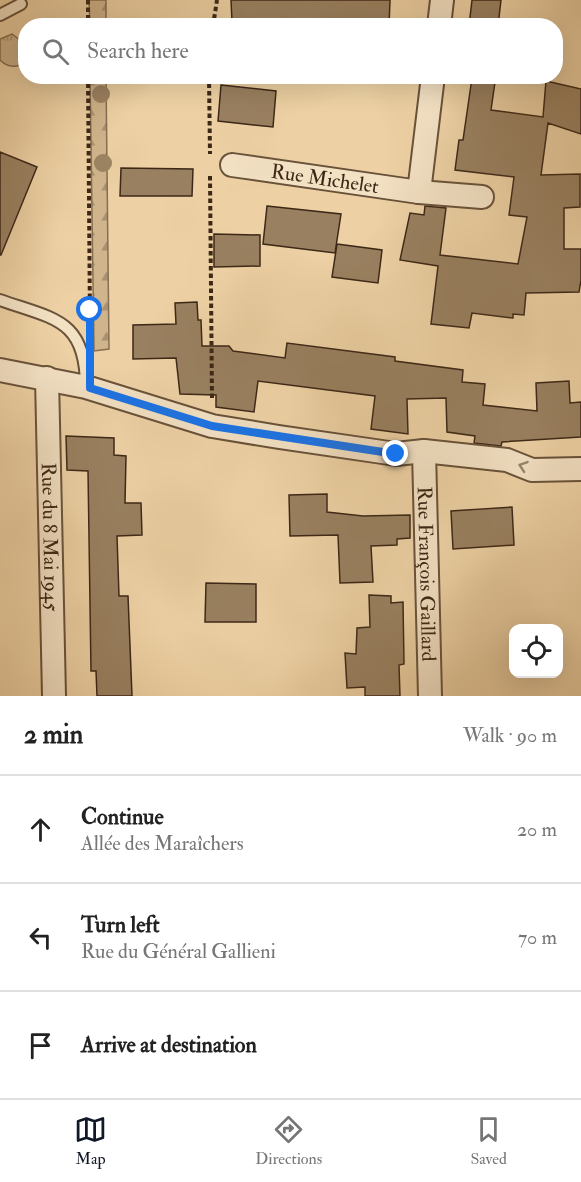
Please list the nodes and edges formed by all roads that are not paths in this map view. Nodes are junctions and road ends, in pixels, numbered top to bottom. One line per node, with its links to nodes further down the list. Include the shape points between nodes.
1 (442, 0): 4 (street)
2 (21, 4): 3 (lane)
3 (0, 15)
4 (440, 18)
5 (432, 84): 7 (street)
6 (221, 165): 7 (street, Rue Michelet)
7 (419, 192): 8 (street, Rue Michelet)
8 (482, 197)
9 (0, 300): 12 (lane, via 72,329 80,343)
10 (0, 370): 11 (street)
11 (47, 378): 12 (street); 15 (street, Rue du 8 Mai 1945)
12 (86, 387): 13 (street, via 212,426 396,454)
13 (424, 451): 14 (street, one-way to 13, via 532,470 507,460); 16 (street, Rue François Gaillard)
14 (581, 469)
15 (54, 696)
16 (430, 696)

